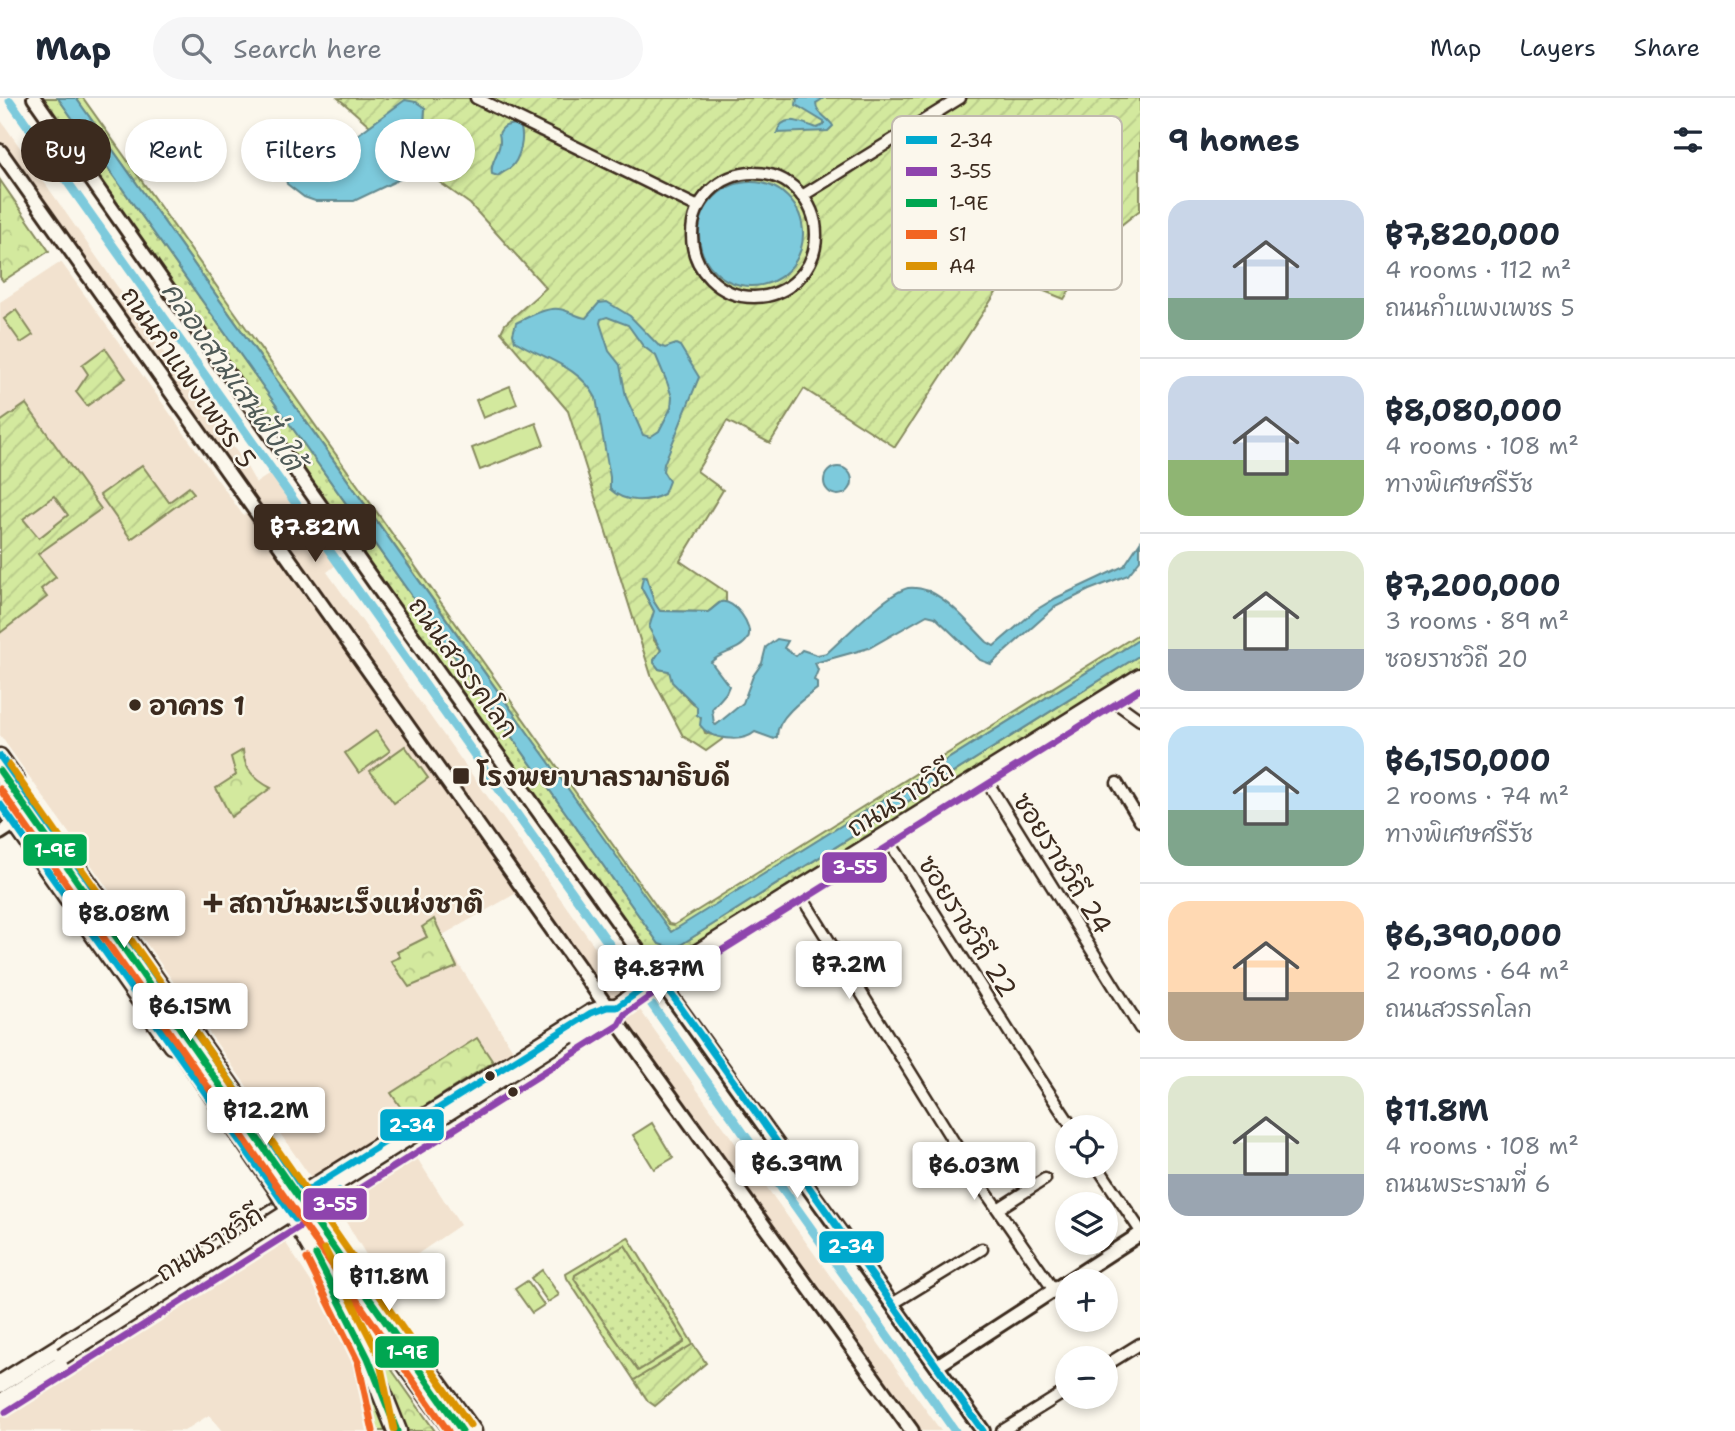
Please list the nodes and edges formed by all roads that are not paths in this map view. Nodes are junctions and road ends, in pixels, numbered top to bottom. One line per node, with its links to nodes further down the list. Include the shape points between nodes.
1 (34, 98): 24 (street, ถนนสวรรคโลก)
2 (476, 98): 8 (street)
3 (960, 98): 4 (street)
4 (931, 116)
5 (892, 140): 7 (street)
6 (0, 151): 26 (street, ถนนกำแพงเพชร 5)
7 (802, 196): 8 (street, via 782,179 762,173 740,174 711,189); 8 (street, via 816,231 813,252 796,280 768,296 746,297 725,291 708,278 691,239)
8 (698, 207)
9 (1140, 677): 10 (main road, ถนนราชวิถี)
10 (1108, 697): 11 (street); 14 (main road, ถนนราชวิถี)
11 (1140, 720)
12 (0, 756): 23 (main road)
13 (0, 771): 53 (highway, bridge)
14 (983, 775): 21 (main road, ถนนราชวิถี); 28 (street, ซอยราชวิถี 24)
15 (1117, 783): 18 (street)
16 (0, 791): 46 (highway, bridge, via 276,1186)
17 (0, 804): 19 (main road)
18 (1140, 821)
19 (14, 824): 20 (street); 25 (main road)
20 (0, 832)
21 (886, 836): 22 (main road, ถนนราชวิถี); 30 (street, ซอยราชวิถี 22)
22 (798, 891): 24 (main road, ถนนราชวิถี); 38 (street)
23 (158, 979): 25 (main road); 27 (main road)
24 (656, 980): 26 (main road, ถนนราชวิถี); 44 (street, ถนนสวรรคโลก)
25 (134, 995): 29 (main road)
26 (609, 1010): 31 (main road, ถนนราชวิถี, via 591,1013); 34 (main road, ถนนราชวิถี); 50 (main road, bridge); 57 (street, ถนนกำแพงเพชร 5)
27 (190, 1025): 29 (main road); 35 (main road)
28 (1140, 1028)
29 (218, 1111): 36 (main road)
30 (1064, 1115)
31 (336, 1172): 34 (main road, via 336,1180); 35 (main road, ถนนราชวิถี)
32 (1105, 1178): 40 (street)
33 (1045, 1179): 38 (street)
34 (346, 1186): 37 (main road, ถนนราชวิถี)
35 (305, 1192): 36 (main road, ถนนราชวิถี); 37 (main road)
36 (285, 1204): 39 (main road); 42 (main road, ถนนราชวิถี)
37 (315, 1207): 39 (main road, ถนนราชวิถี); 56 (main road)
38 (998, 1209): 43 (street)
39 (295, 1219): 42 (main road, ถนนราชวิถี); 53 (main road)
40 (1140, 1232): 43 (street)
41 (982, 1249): 44 (street)
42 (176, 1283): 49 (main road, ถนนราชวิถี); 52 (main road, ถนนราชวิถี)
43 (1053, 1289): 48 (street)
44 (892, 1304): 48 (street, ถนนสวรรคโลก)
45 (1140, 1344): 47 (street)
46 (368, 1358): 54 (highway); 55 (highway)
47 (1118, 1358)
48 (937, 1366): 58 (street, ถนนสวรรคโลก)
49 (0, 1384)
50 (0, 1395)
51 (1055, 1398): 59 (street)
52 (0, 1404)
53 (458, 1429)
54 (384, 1431)
55 (397, 1431)
56 (474, 1431)
57 (912, 1431)
58 (984, 1431)
59 (1002, 1431)

